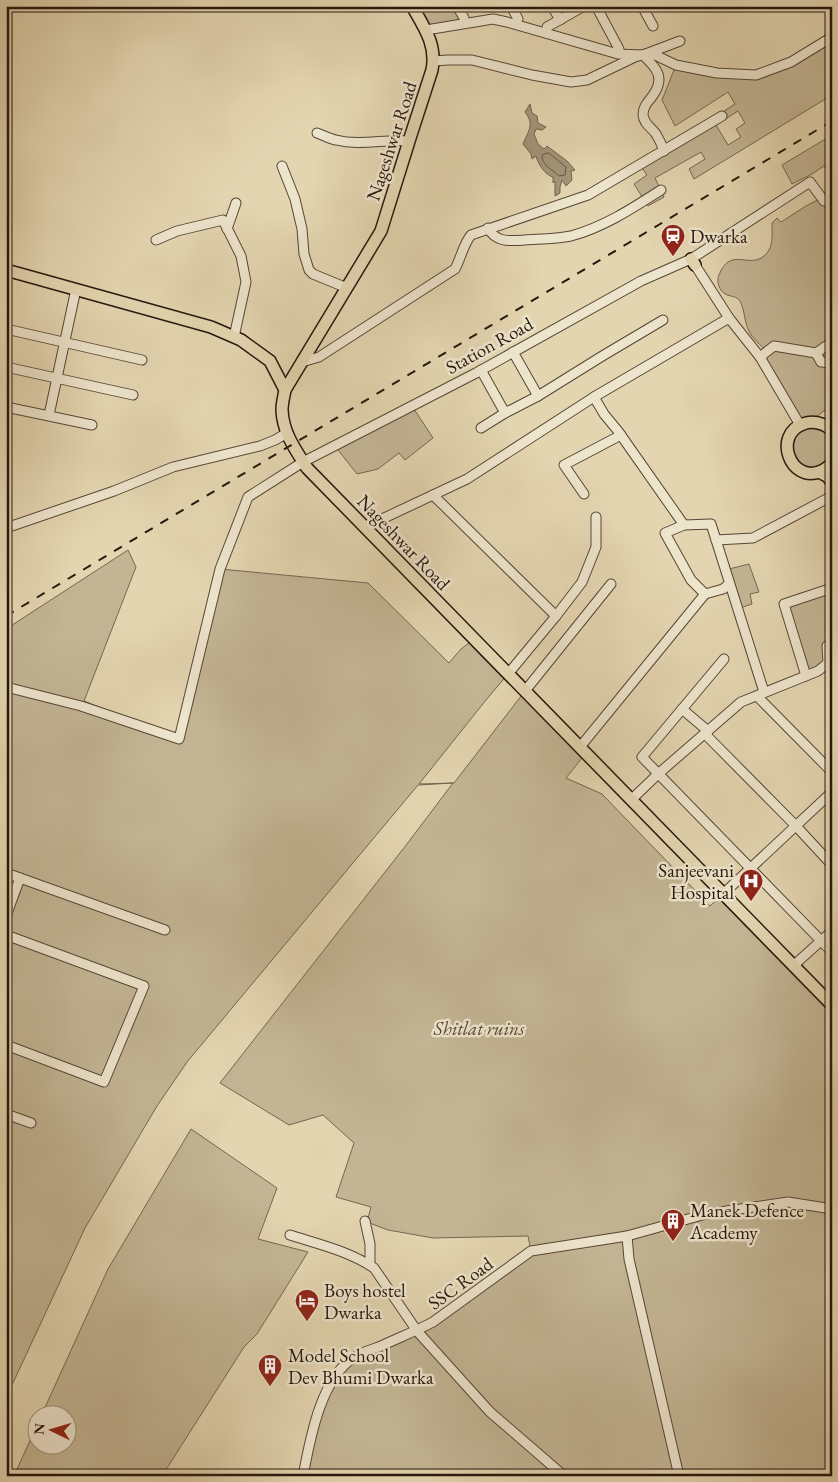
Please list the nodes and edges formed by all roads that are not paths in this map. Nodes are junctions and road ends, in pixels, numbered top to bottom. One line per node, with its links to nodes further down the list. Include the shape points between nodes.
1 (457, 6): 8 (street)
2 (511, 6): 9 (street)
3 (552, 6): 10 (street)
4 (584, 6): 10 (street)
5 (596, 6): 16 (street)
6 (642, 6): 11 (street)
7 (415, 7): 13 (main road, Nageshwar Road)
8 (464, 18)
9 (518, 19)
10 (560, 20): 12 (street)
11 (653, 26)
12 (547, 27)
13 (426, 30): 17 (street, via 493,19 607,52); 18 (main road, Nageshwar Road)
14 (832, 37): 17 (street, via 790,62 756,75 717,73 676,64 655,55)
15 (680, 41): 17 (street)
16 (619, 49)
17 (644, 55): 18 (street, via 587,80 571,82 472,60); 22 (street, via 656,67 659,79 657,90 643,113)
18 (434, 61): 21 (main road, Nageshwar Road)
19 (722, 116): 22 (street)
20 (317, 133): 21 (street, via 350,143)
21 (409, 141): 32 (main road, Nageshwar Road, via 381,231)
22 (664, 151): 27 (street, via 588,195)
23 (282, 166): 32 (street, via 295,199 308,270)
24 (661, 190): 27 (street, via 613,219 573,235 508,241 492,236)
25 (236, 202): 28 (street)
26 (832, 202): 30 (street, Station Road, via 824,201 810,182)
27 (488, 228): 44 (street, via 471,235 465,242 455,269 319,357)
28 (227, 229): 29 (street, via 223,220 177,231); 37 (street, via 240,256 246,282)
29 (156, 240)
30 (693, 262): 34 (street); 40 (street, Station Road, via 641,281)
31 (6, 270): 33 (main road)
32 (347, 288): 44 (main road, Nageshwar Road)
33 (76, 289): 37 (main road, via 210,327); 38 (street)
34 (729, 318): 42 (street); 52 (street)
35 (663, 320): 51 (street)
36 (6, 330): 38 (street)
37 (234, 337): 49 (main road, via 270,361)
38 (64, 342): 43 (street); 48 (street)
39 (832, 342): 41 (street)
40 (513, 352): 47 (street, Station Road); 51 (street)
41 (816, 353): 42 (street, via 774,346); 45 (street, via 821,362)
42 (760, 357): 57 (street)
43 (142, 360)
44 (302, 362): 49 (main road, Nageshwar Road)
45 (832, 363)
46 (6, 367): 48 (street)
47 (481, 370): 54 (street); 62 (street, Station Road)
48 (57, 379): 50 (street); 55 (street)
49 (284, 390): 60 (main road, Nageshwar Road, via 282,409)
50 (133, 395)
51 (538, 396): 54 (street)
52 (594, 397): 61 (street); 67 (street, via 467,479)
53 (6, 407): 55 (street)
54 (505, 413): 58 (street)
55 (49, 415): 56 (street)
56 (92, 425)
57 (800, 425): 59 (main road, via 817,422); 64 (main road, via 789,437 787,453 790,461 803,472)
58 (481, 428)
59 (832, 430)
60 (287, 433): 62 (main road, Nageshwar Road); 72 (street, via 260,446 173,467)
61 (621, 435): 66 (street, via 564,465); 70 (street)
62 (303, 462): 71 (main road, Nageshwar Road); 84 (street, Station Road, via 248,497 220,569 179,740 82,706)
63 (832, 464): 64 (main road)
64 (820, 472): 65 (main road)
65 (832, 482)
66 (584, 494)
67 (434, 495): 71 (street); 78 (street)
68 (832, 496): 73 (street, via 753,538)
69 (596, 517): 78 (street, via 596,547 582,582)
70 (684, 526): 73 (street, via 711,524); 77 (street, via 664,533 691,580)
71 (365, 527): 82 (main road, Nageshwar Road)
72 (6, 528)
73 (716, 540): 75 (street)
74 (611, 584): 85 (street)
75 (729, 584): 77 (street); 86 (street)
76 (832, 588): 83 (street, via 784,604)
77 (704, 594): 89 (street)
78 (556, 616): 82 (street)
79 (832, 644): 81 (street, via 827,646)
80 (724, 659): 87 (street)
81 (830, 665): 83 (street)
82 (508, 674): 85 (main road, Nageshwar Road)
83 (806, 676): 86 (street)
84 (6, 687)
85 (525, 691): 89 (main road, Nageshwar Road)
86 (760, 694): 88 (street, via 741,702); 90 (street)
87 (682, 709): 88 (street); 91 (street, via 642,757)
88 (706, 733): 91 (street); 94 (street)
89 (580, 747): 93 (main road, Nageshwar Road)
90 (832, 772)
91 (658, 774): 93 (street); 96 (street)
92 (832, 792): 94 (street)
93 (632, 800): 99 (main road, Nageshwar Road)
94 (796, 826): 95 (street); 96 (street)
95 (832, 865)
96 (751, 869): 99 (street); 104 (street)
97 (6, 874): 98 (street)
98 (20, 878): 100 (street); 101 (street)
99 (723, 894): 106 (main road, Nageshwar Road)
100 (6, 916)
101 (166, 930)
102 (832, 930): 104 (street)
103 (6, 936): 108 (street, via 144,986 104,1082)
104 (821, 940): 105 (street); 106 (street)
105 (832, 952)
106 (793, 966): 107 (main road, Nageshwar Road)
107 (832, 1005)
108 (6, 1045)
109 (6, 1114): 110 (street)
110 (31, 1124)
111 (832, 1210): 114 (street, SSC Road, via 788,1202 706,1214)
112 (365, 1221): 115 (street)
113 (290, 1235): 115 (street)
114 (627, 1236): 116 (street, SSC Road, via 531,1251); 119 (street, via 629,1259)
115 (370, 1265): 116 (street)
116 (417, 1331): 117 (street, SSC Road, via 356,1356 340,1368 322,1402 311,1434); 118 (street, via 490,1412)
117 (303, 1476)
118 (564, 1476)
119 (679, 1476)

